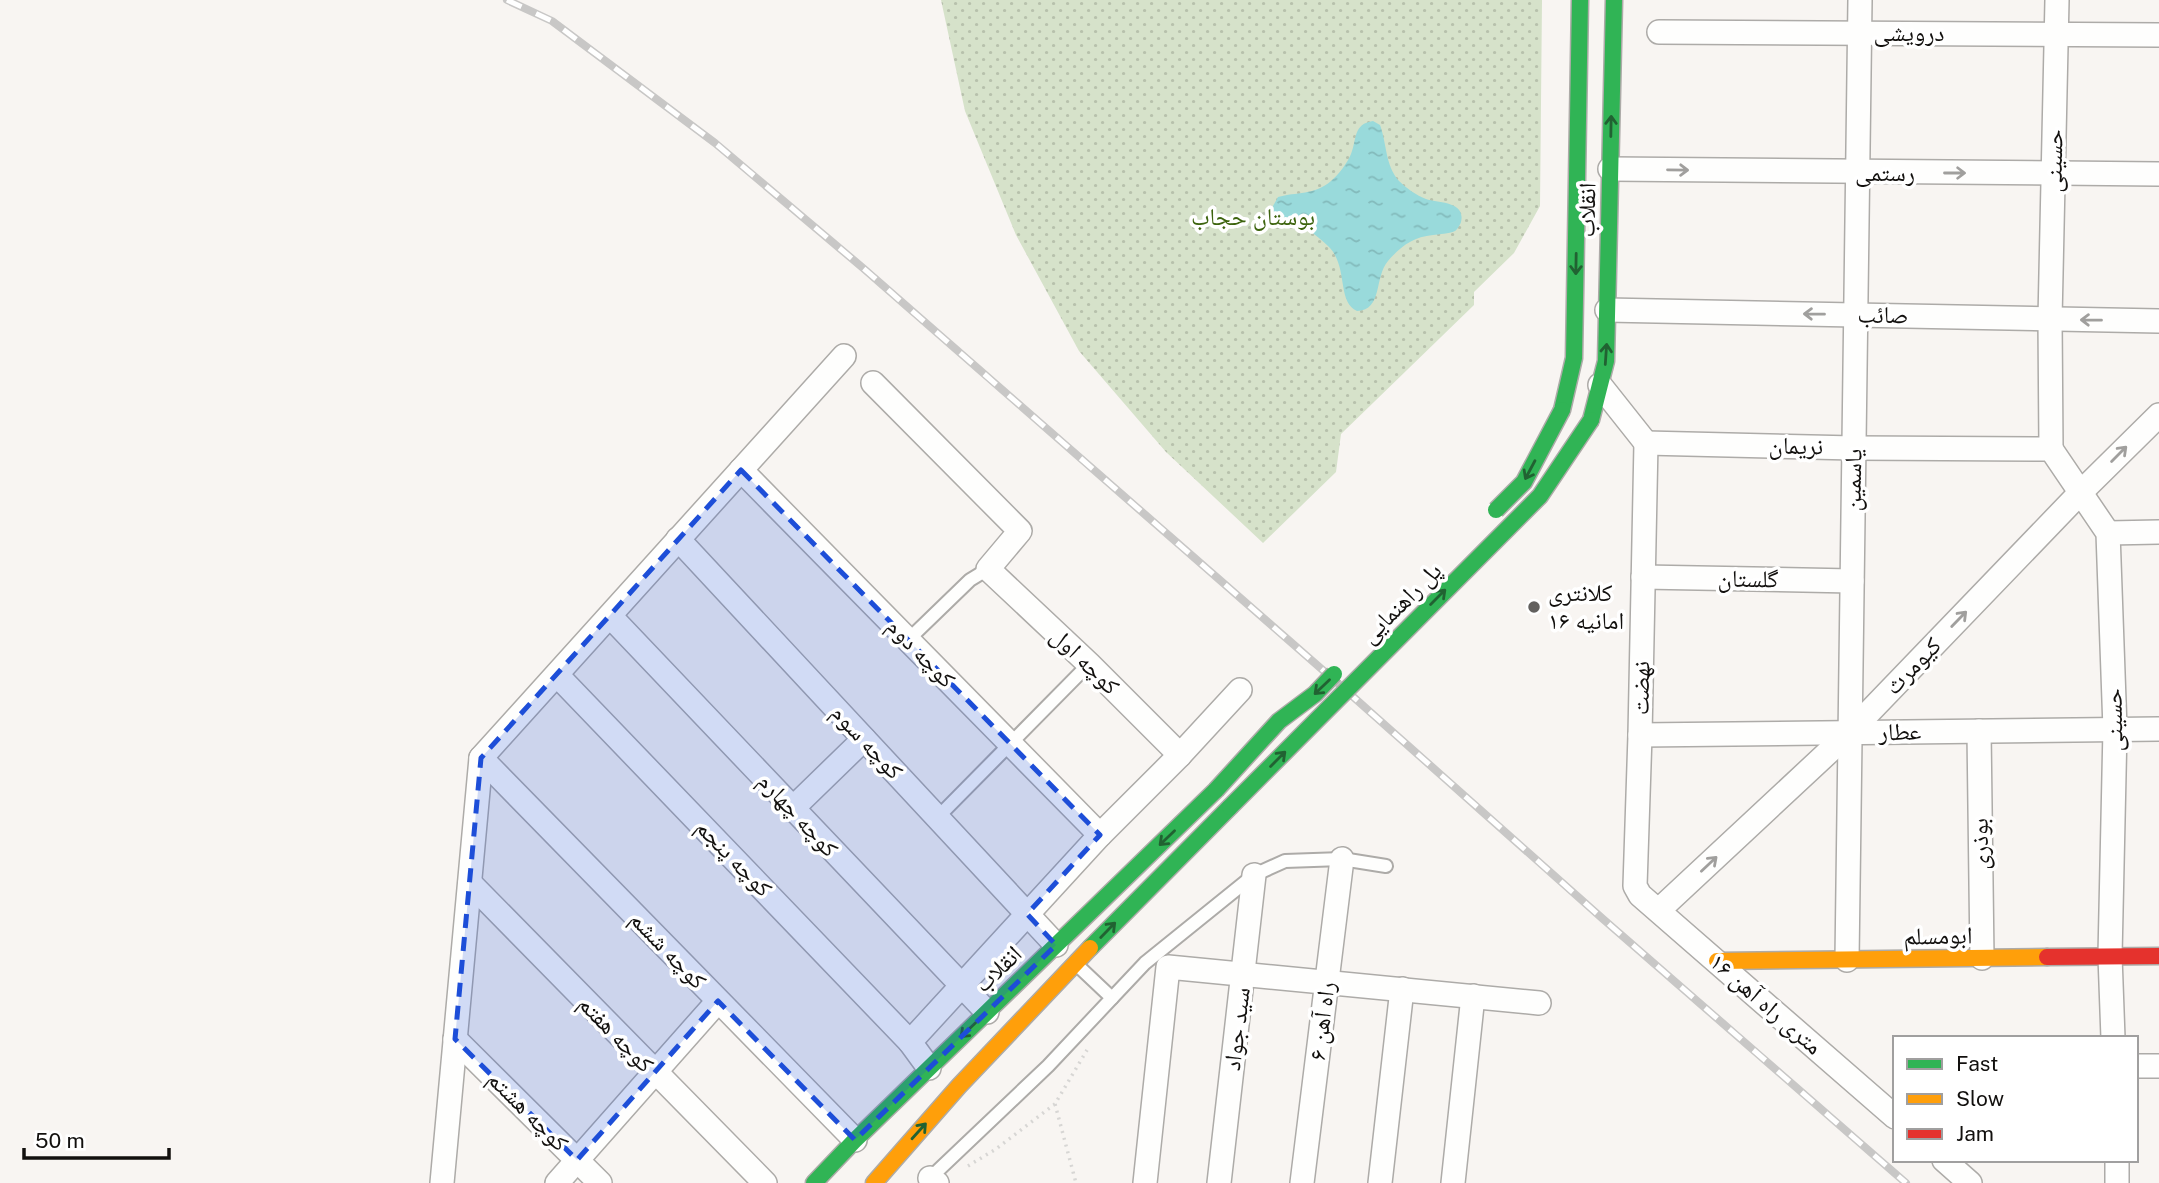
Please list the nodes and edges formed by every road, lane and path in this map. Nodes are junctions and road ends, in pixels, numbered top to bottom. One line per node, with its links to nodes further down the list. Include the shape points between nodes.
1 (1580, 0): 27 (main road, انقلاب, one-way to 27, bridge, via 1574,358 1562,410 1524,482)
2 (1614, 0): 9 (main road, انقلاب, one-way to 2)
3 (1860, 0): 6 (street, یاسمین)
4 (2057, 0): 7 (street, حسینی)
5 (1659, 32): 6 (street, درویشی)
6 (1860, 33): 7 (street, درویشی); 10 (street, یاسمین)
7 (2056, 34): 8 (street, درویشی); 11 (street, حسینی)
8 (2159, 35)
9 (1610, 169): 10 (street, رستمی, one-way to 10); 13 (main road, انقلاب)
10 (1858, 173): 11 (street, رستمی, one-way to 11); 14 (street, یاسمین)
11 (2054, 174): 12 (street, رستمی); 15 (street, حسینی)
12 (2159, 174)
13 (1607, 310): 14 (street, صائب, one-way to 13); 19 (main road, انقلاب, one-way to 13, via 1606,361)
14 (1856, 314): 15 (street, صائب); 23 (street, یاسمین)
15 (2050, 319): 16 (street, صائب, one-way to 15); 24 (street, حسینی)
16 (2159, 321)
17 (844, 356): 25 (street)
18 (873, 383): 31 (street, via 1020,531)
19 (1600, 385): 21 (main road, انقلاب); 22 (street)
20 (2159, 415): 26 (street, کیومرث, one-way to 20)
21 (1591, 420): 66 (main road, پل راهنمایی, one-way to 21, bridge, via 1540,496)
22 (1646, 443): 23 (street, نریمان); 32 (street, نهضت)
23 (1854, 448): 24 (street, نریمان); 33 (street, یاسمین)
24 (2050, 449): 26 (street)
25 (741, 470): 30 (street); 35 (street, کوچه دوم)
26 (2080, 493): 29 (street); 43 (street, کیومرث, one-way to 26)
27 (1486, 520)
28 (2159, 532): 29 (street)
29 (2108, 533): 40 (street, حسینی)
30 (678, 539): 34 (street); 45 (street, کوچه سوم)
31 (988, 569): 35 (lane, via 970,580); 36 (street, کوچه اول)
32 (1643, 577): 33 (street, گلستان); 44 (street, نهضت)
33 (1852, 580): 43 (street, یاسمین)
34 (610, 616): 38 (street); 50 (street, کوچه چهارم)
35 (908, 640): 46 (street, کوچه دوم)
36 (1089, 664): 46 (lane); 47 (street, کوچه اول)
37 (1343, 665): 49 (main road, پل راهنمایی, one-way to 49, bridge, via 1279,721)
38 (557, 674): 48 (street); 79 (street, کوچه پنجم)
39 (1240, 690): 47 (street)
40 (2115, 729): 41 (street, عطار); 42 (street, عطار); 61 (street, حسینی)
41 (2159, 729)
42 (1979, 731): 43 (street, عطار); 63 (street, بوذری)
43 (1850, 732): 44 (street, عطار); 58 (street, کیومرث, one-way to 43); 64 (street, یاسمین)
44 (1640, 734): 57 (street, نهضت)
45 (864, 739): 50 (street); 51 (street, کوچه سوم)
46 (1010, 744): 51 (lane); 52 (street, کوچه دوم)
47 (1180, 755): 52 (street)
48 (481, 758): 56 (street); 73 (street, کوچه ششم)
49 (1216, 790): 60 (main road, انقلاب, one-way to 60)
50 (792, 809): 69 (street, کوچه چهارم)
51 (937, 817): 59 (street, کوچه سوم)
52 (1100, 835): 59 (street)
53 (1342, 859): 54 (lane); 55 (lane, via 1285,861); 68 (street, راه آهن ۶)
54 (1386, 866)
55 (1254, 876): 67 (street, سید جواد); 72 (lane, via 1145,963)
56 (470, 883): 78 (street); 83 (street, کوچه هفتم)
57 (1637, 891): 58 (street, ۱۶ متری راه آهن)
58 (1659, 910): 65 (street, ۱۶ متری راه آهن)
59 (1027, 914): 60 (street, کوچه سوم); 69 (street)
60 (1056, 945): 75 (main road, انقلاب)
61 (2110, 956): 62 (main road, ابومسلم); 63 (main road, ابومسلم); 77 (street, حسینی)
62 (2159, 956)
63 (1982, 958): 64 (main road, ابومسلم)
64 (1847, 960): 65 (main road, ابومسلم)
65 (1717, 961): 85 (street, ۱۶ متری راه آهن)
66 (1076, 964): 72 (lane); 97 (main road, one-way to 66)
67 (1243, 974): 68 (street); 99 (street, via 1168,967); 100 (street, سید جواد)
68 (1327, 982): 70 (street); 101 (street, راه آهن ۶)
69 (961, 987): 75 (street, کوچه چهارم); 79 (street)
70 (1402, 989): 71 (street); 102 (street)
71 (1473, 996): 74 (street); 103 (street)
72 (1112, 998): 76 (lane)
73 (718, 1001): 83 (street); 86 (street, کوچه ششم)
74 (1539, 1003)
75 (987, 1012): 82 (main road, انقلاب, one-way to 82)
76 (1091, 1021): 84 (path, via 1093,1039); 91 (lane)
77 (2113, 1036)
78 (455, 1039): 87 (street, کوچه هشتم); 92 (street)
79 (911, 1042): 82 (street, کوچه پنجم)
80 (2138, 1066): 81 (street)
81 (2159, 1066)
82 (929, 1068): 86 (main road, انقلاب)
83 (654, 1073): 87 (street); 95 (street, کوچه هفتم)
84 (1055, 1104): 90 (path); 98 (path)
85 (1893, 1115)
86 (855, 1140): 96 (main road, انقلاب)
87 (577, 1160): 93 (street); 94 (street, کوچه هشتم)
88 (1946, 1162): 104 (street)
89 (2117, 1162): 105 (street)
90 (962, 1170)
91 (931, 1181)
92 (442, 1183)
93 (557, 1183)
94 (600, 1183)
95 (765, 1183)
96 (814, 1183)
97 (874, 1183)
98 (1076, 1183)
99 (1145, 1183)
100 (1219, 1183)
101 (1302, 1183)
102 (1380, 1183)
103 (1453, 1183)
104 (1970, 1183)
105 (2117, 1183)

